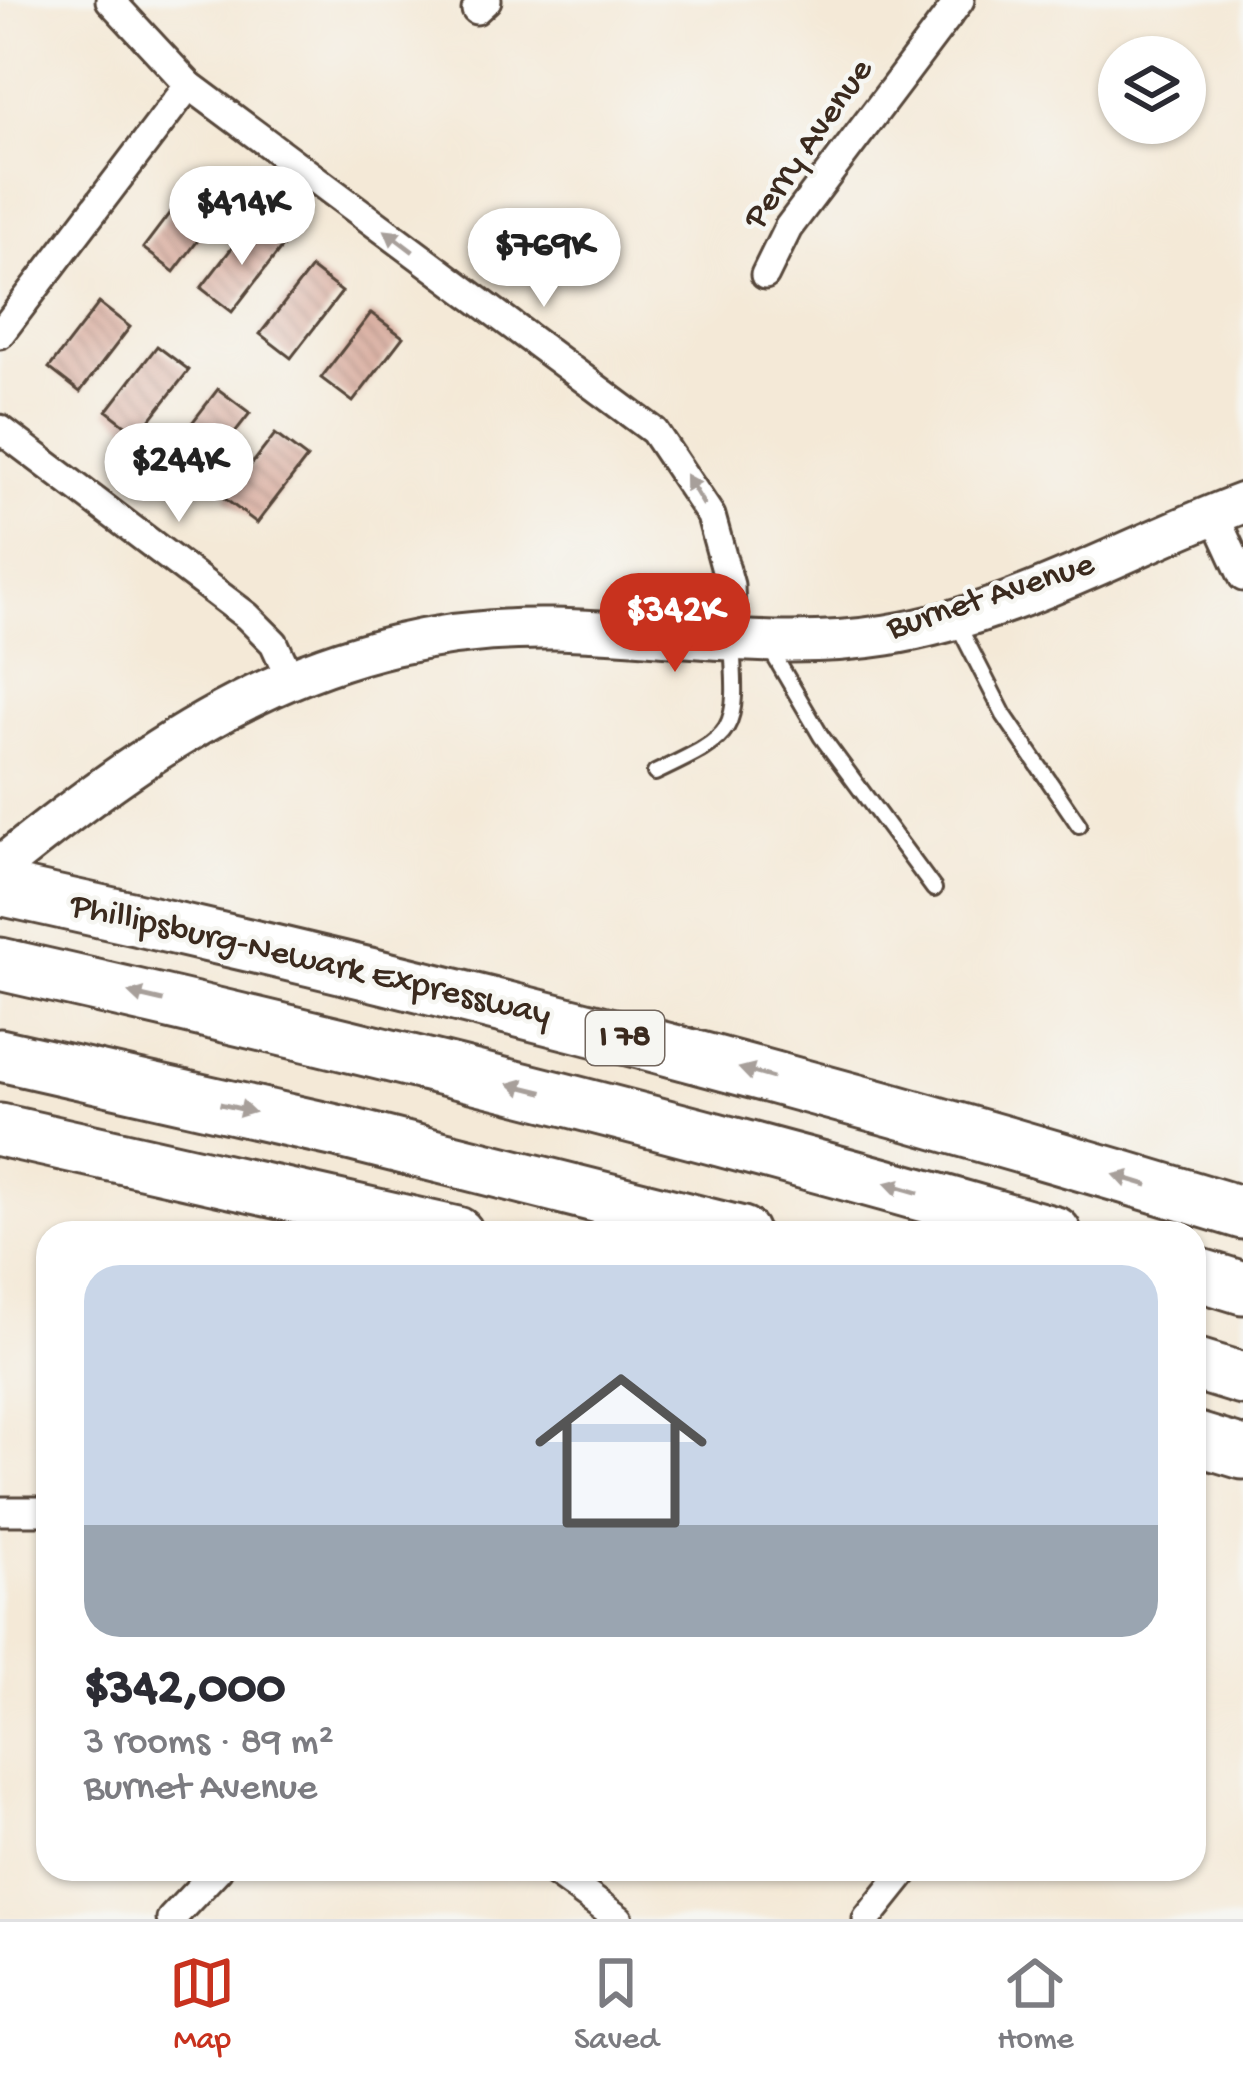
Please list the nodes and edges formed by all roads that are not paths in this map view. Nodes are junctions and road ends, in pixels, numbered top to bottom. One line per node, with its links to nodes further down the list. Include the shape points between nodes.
1 (110, 0): 3 (street)
2 (960, 0): 4 (street, Perry Avenue, via 788,228)
3 (189, 85): 5 (street); 10 (street, one-way to 3, via 717,533 654,431)
4 (765, 275)
5 (0, 334)
6 (1, 430): 11 (street, via 247,616 274,643)
7 (1229, 508): 8 (street); 9 (street, Burnet Avenue)
8 (1243, 577)
9 (954, 618): 10 (street, Burnet Avenue, via 856,640); 13 (lane, via 1004,715)
10 (749, 642): 11 (street, Burnet Avenue, via 508,632 385,650); 12 (lane, via 728,729); 15 (lane)
11 (290, 678): 14 (street, Burnet Avenue, via 166,741)
12 (655, 773)
13 (1079, 826)
14 (0, 867)
15 (934, 889)
16 (0, 890): 20 (highway, Phillipsburg-Newark Expressway / I 78, one-way to 16, via 704,1058)
17 (0, 964): 23 (highway, Phillipsburg-Newark Expressway / I 78, one-way to 17, via 523,1087)
18 (0, 1055): 22 (highway, one-way to 22)
19 (0, 1130): 21 (highway)
20 (1243, 1214)
21 (404, 1221)
22 (694, 1221)
23 (1011, 1221)
24 (1206, 1277): 25 (highway)
25 (1243, 1288)
26 (1206, 1368): 27 (highway)
27 (1243, 1379)
28 (1206, 1442): 29 (highway)
29 (1243, 1454)
30 (36, 1510): 31 (street)
31 (0, 1511)
32 (207, 1881): 35 (street)
33 (567, 1881): 36 (street)
34 (897, 1881): 37 (street)
35 (171, 1919)
36 (619, 1919)
37 (867, 1919)

